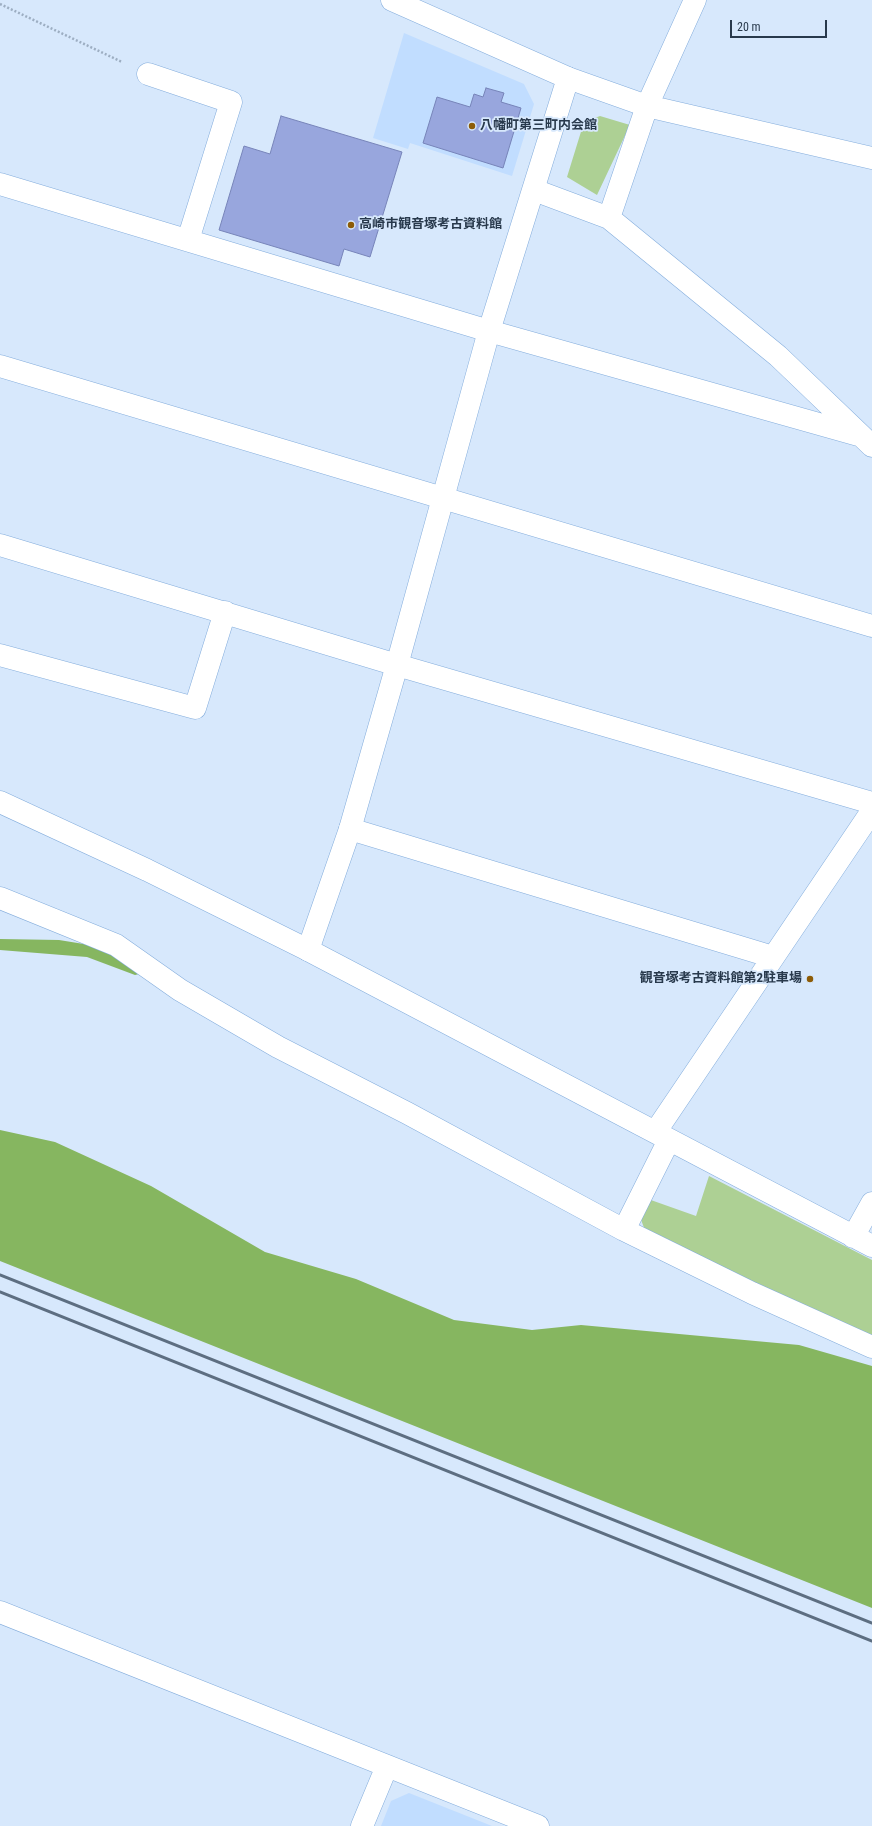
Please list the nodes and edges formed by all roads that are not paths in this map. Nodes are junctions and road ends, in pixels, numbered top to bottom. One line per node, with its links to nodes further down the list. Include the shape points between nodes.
1 (392, 0): 4 (street)
2 (695, 0): 5 (street)
3 (148, 74): 10 (street, via 231,102)
4 (568, 78): 5 (street); 8 (street)
5 (647, 106): 6 (street); 9 (street)
6 (872, 158)
7 (0, 184): 10 (street)
8 (534, 190): 9 (street); 11 (street)
9 (609, 218): 13 (street, via 778,356)
10 (188, 240): 11 (street)
11 (488, 331): 13 (street); 14 (street)
12 (0, 366): 14 (street)
13 (865, 440)
14 (443, 497): 17 (street); 19 (street)
15 (0, 545): 16 (street)
16 (225, 612): 18 (street, via 195,708); 19 (street)
17 (872, 626)
18 (0, 655)
19 (397, 665): 20 (street); 23 (street)
20 (872, 803)
21 (1, 804): 25 (street, via 147,870)
22 (872, 811): 26 (street)
23 (350, 828): 25 (street); 26 (street)
24 (0, 898): 29 (street, via 116,945 180,990 278,1047)
25 (308, 950): 27 (street)
26 (773, 958): 27 (street)
27 (662, 1136): 29 (street); 30 (street)
28 (872, 1203): 30 (street)
29 (624, 1230): 31 (street, via 752,1293)
30 (863, 1242)
31 (872, 1347)
32 (0, 1612): 33 (street)
33 (387, 1766): 34 (street); 35 (street)
34 (362, 1826)
35 (538, 1826)

